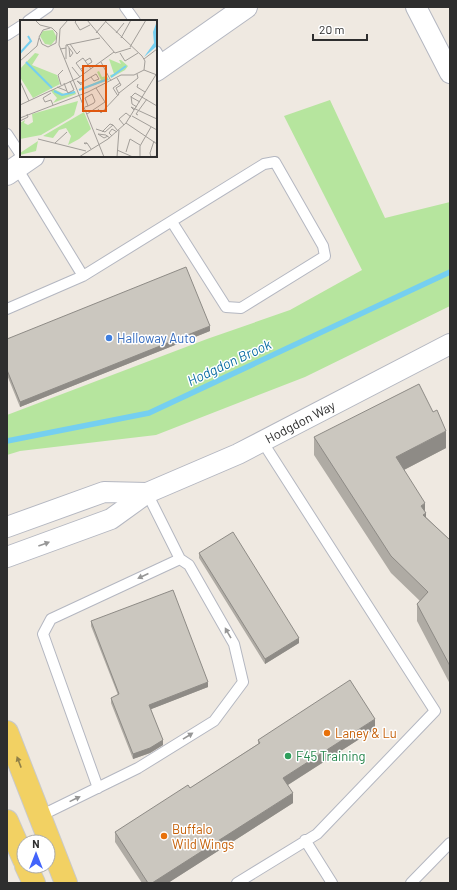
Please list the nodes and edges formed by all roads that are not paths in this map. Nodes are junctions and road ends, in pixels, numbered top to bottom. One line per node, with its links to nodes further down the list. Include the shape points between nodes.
1 (48, 7): 5 (lane)
2 (125, 7): 6 (lane)
3 (246, 7): 9 (street)
4 (416, 7): 10 (street)
5 (29, 20)
6 (134, 20)
7 (20, 27): 8 (lane)
8 (7, 35)
9 (159, 62)
10 (450, 74)
11 (7, 134): 12 (lane)
12 (21, 162): 14 (lane)
13 (172, 222): 13 (lane, via 264,164 275,162 323,246 325,256 241,308 226,307); 14 (lane)
14 (84, 276): 15 (lane)
15 (7, 309)
16 (450, 344): 17 (street, Hodgdon Way)
17 (262, 441): 18 (street, Hodgdon Way); 26 (lane, via 435,711 317,834)
18 (147, 493): 19 (street, Hodgdon Way, via 104,492); 20 (street, Hodgdon Way, one-way to 18, via 111,519); 21 (lane)
19 (7, 528)
20 (7, 557)
21 (180, 559): 23 (lane, one-way to 23, via 51,619 43,634); 23 (lane, one-way to 21, via 138,768 214,721 243,682 234,644 189,565)
22 (7, 732): 24 (main road, one-way to 22)
23 (98, 788): 24 (lane, one-way to 23)
24 (40, 816): 29 (main road)
25 (7, 820): 27 (main road)
26 (305, 840): 30 (lane); 31 (lane)
27 (16, 841)
28 (450, 844): 32 (lane)
29 (66, 883)
30 (237, 883)
31 (332, 883)
32 (411, 883)

